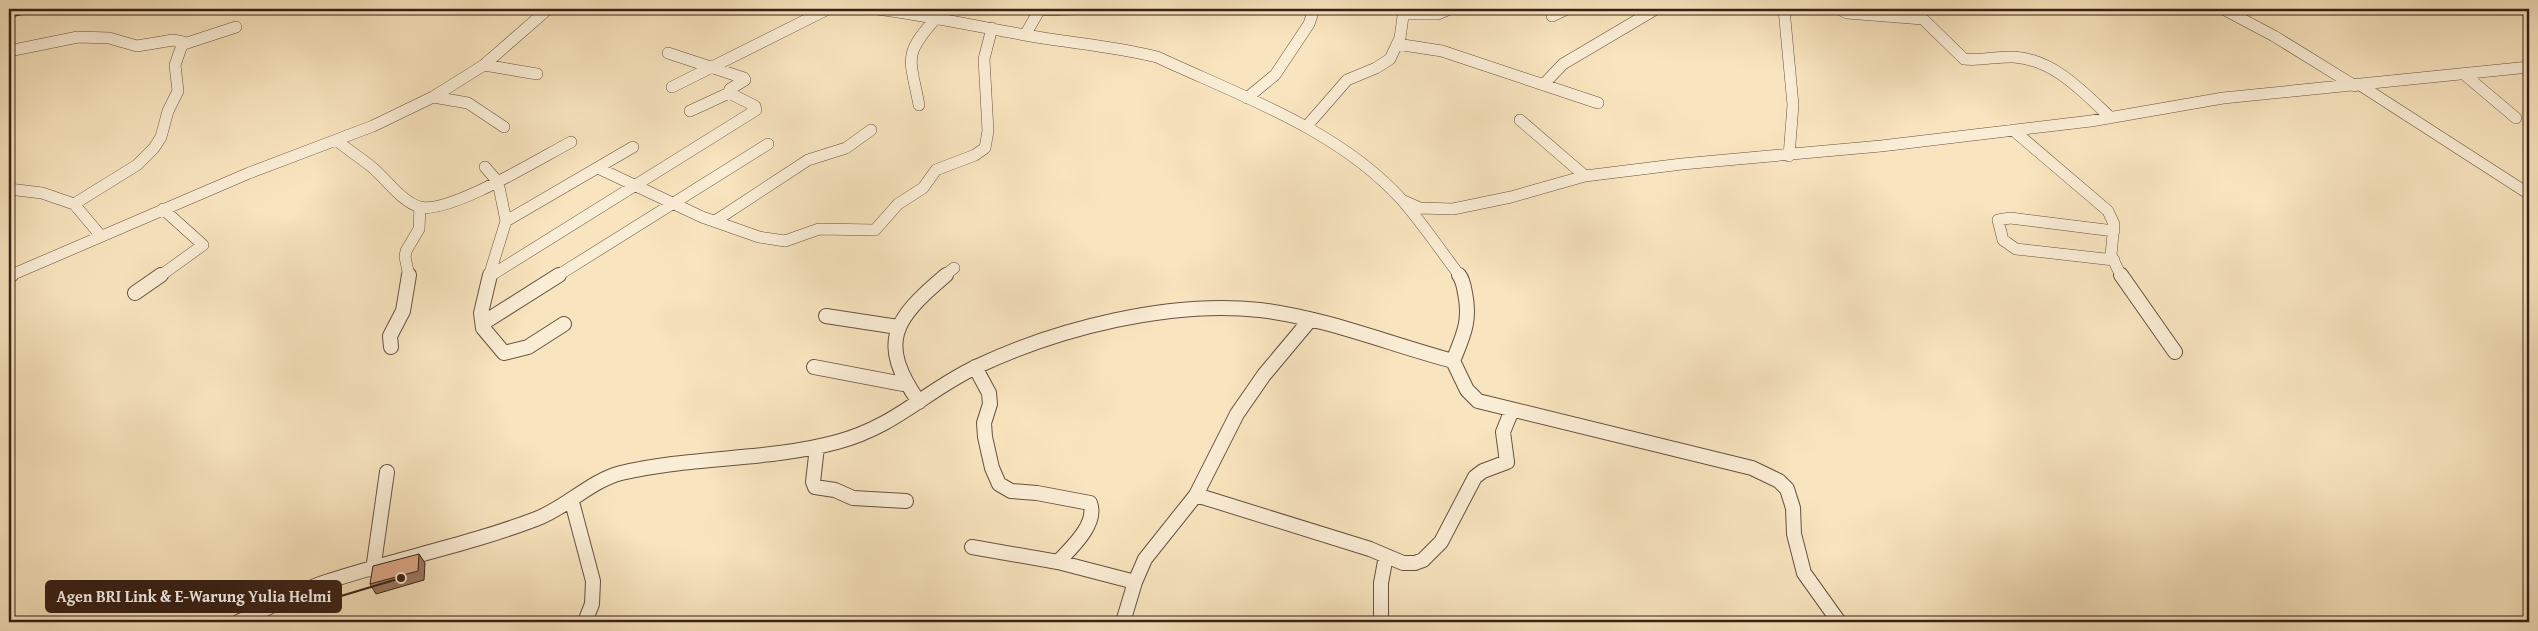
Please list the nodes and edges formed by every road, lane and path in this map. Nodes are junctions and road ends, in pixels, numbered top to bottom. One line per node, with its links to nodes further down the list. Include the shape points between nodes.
1 (25, 9): 18 (highway)
2 (548, 9): 28 (street)
3 (828, 9): 29 (street)
4 (878, 9): 16 (street)
5 (1076, 9): 15 (street)
6 (1314, 9): 38 (street, via 1309,24 1275,75)
7 (1450, 9): 17 (street, via 1438,14)
8 (1461, 9): 9 (street)
9 (1470, 9)
10 (1567, 9): 19 (street)
11 (1656, 9): 33 (street, via 1571,58)
12 (1784, 9): 53 (street, via 1793,105)
13 (1839, 9): 42 (street, via 1844,13 1923,18 1964,59 2013,57 2042,62 2059,71)
14 (2223, 9): 34 (street)
15 (1040, 10): 23 (street)
16 (908, 11): 20 (street)
17 (1405, 12): 25 (street)
18 (9, 13)
19 (1552, 16)
20 (936, 17): 22 (street); 40 (street, via 916,41 910,57)
21 (236, 27): 24 (street)
22 (992, 28): 23 (street); 67 (street, via 984,48 988,129 985,148 936,170 923,188 898,204 877,228 866,232 822,228 791,240 779,241)
23 (1024, 35): 38 (street, via 1157,56)
24 (184, 44): 26 (street, via 173,40 137,46 109,38 78,37); 63 (street, via 176,66 178,91 154,148 137,165)
25 (1397, 44): 33 (street, via 1442,51); 46 (street, via 1395,53 1383,65 1347,80)
26 (9, 51)
27 (668, 53): 29 (street)
28 (484, 65): 31 (street); 37 (street)
29 (714, 67): 35 (street); 36 (street, via 746,79)
30 (2529, 67): 32 (street)
31 (537, 74)
32 (2465, 74): 34 (street); 43 (street)
33 (1543, 86): 39 (street)
34 (2357, 86): 42 (street, via 2173,105); 60 (street)
35 (672, 87)
36 (729, 92): 41 (street); 58 (street, via 755,106 756,110)
37 (433, 97): 45 (street, via 468,103); 49 (street)
38 (1247, 98): 46 (street)
39 (1598, 103)
40 (919, 105)
41 (690, 110)
42 (2110, 118): 48 (street)
43 (2516, 118)
44 (1520, 120): 56 (street)
45 (504, 126)
46 (1306, 128): 61 (street, via 1358,161)
47 (870, 130): 67 (street, via 846,148 808,160)
48 (2013, 130): 53 (street); 68 (street, via 2108,211)
49 (336, 140): 64 (street); 65 (street)
50 (571, 142): 57 (street)
51 (768, 144): 62 (street)
52 (633, 147): 55 (street)
53 (1789, 156): 56 (street)
54 (485, 167): 57 (street)
55 (598, 168): 58 (street); 66 (street)
56 (1585, 176): 61 (street, via 1453,209 1420,208)
57 (498, 182): 64 (street, via 434,207); 66 (street)
58 (637, 185): 62 (street); 73 (street)
59 (9, 189): 63 (street, via 42,193)
60 (2529, 194)
61 (1402, 200): 82 (street, via 1462,279 1468,322)
62 (673, 202): 67 (street); 77 (street)
63 (74, 204): 69 (street)
64 (420, 207): 80 (street, via 419,229 406,251 410,273 403,311 390,336)
65 (163, 209): 69 (street); 74 (street, via 203,245)
66 (506, 221): 73 (street)
67 (715, 221)
68 (2114, 231): 70 (street, via 2111,247); 70 (street, via 2010,218 1998,220 2003,240 2016,249)
69 (101, 236): 72 (street)
70 (2114, 260): 81 (street)
71 (954, 268): 79 (street, via 914,303)
72 (9, 276)
73 (490, 276): 77 (street, via 482,305)
74 (135, 293)
75 (826, 316): 79 (street)
76 (1310, 320): 82 (street); 84 (street, via 1257,310 1187,310 1151,314 1055,339); 90 (street, via 1264,375 1237,414)
77 (483, 323): 78 (street, via 483,328 504,353 520,351)
78 (564, 324)
79 (898, 327): 85 (street, via 894,358)
80 (391, 347)
81 (2175, 352)
82 (1453, 361): 87 (street, via 1467,390 1478,401)
83 (814, 367): 85 (street)
84 (975, 367): 86 (street); 95 (street, via 990,392 991,400 983,425 991,462 1004,489 1093,506 1090,520)
85 (904, 384): 86 (street)
86 (919, 402): 88 (street, via 869,432)
87 (1512, 410): 94 (street, via 1502,432 1507,462 1476,477 1436,547 1415,563 1403,563); 103 (street, via 1752,468 1779,482 1791,498 1797,549 1804,573)
88 (817, 447): 91 (street, via 815,487 835,490 853,498); 92 (street, via 636,470 606,479)
89 (387, 472): 96 (street)
90 (1196, 495): 94 (street); 97 (street, via 1145,559)
91 (906, 501)
92 (572, 502): 96 (street, via 536,519); 100 (street, via 593,581 592,604)
93 (972, 547): 95 (street)
94 (1386, 556): 102 (street, via 1381,583)
95 (1058, 562): 97 (street)
96 (373, 570): 98 (street, via 324,583)
97 (1135, 582): 101 (street)
98 (257, 618): 99 (street)
99 (238, 622)
100 (585, 622)
101 (1123, 622)
102 (1381, 622)
103 (1839, 622)

